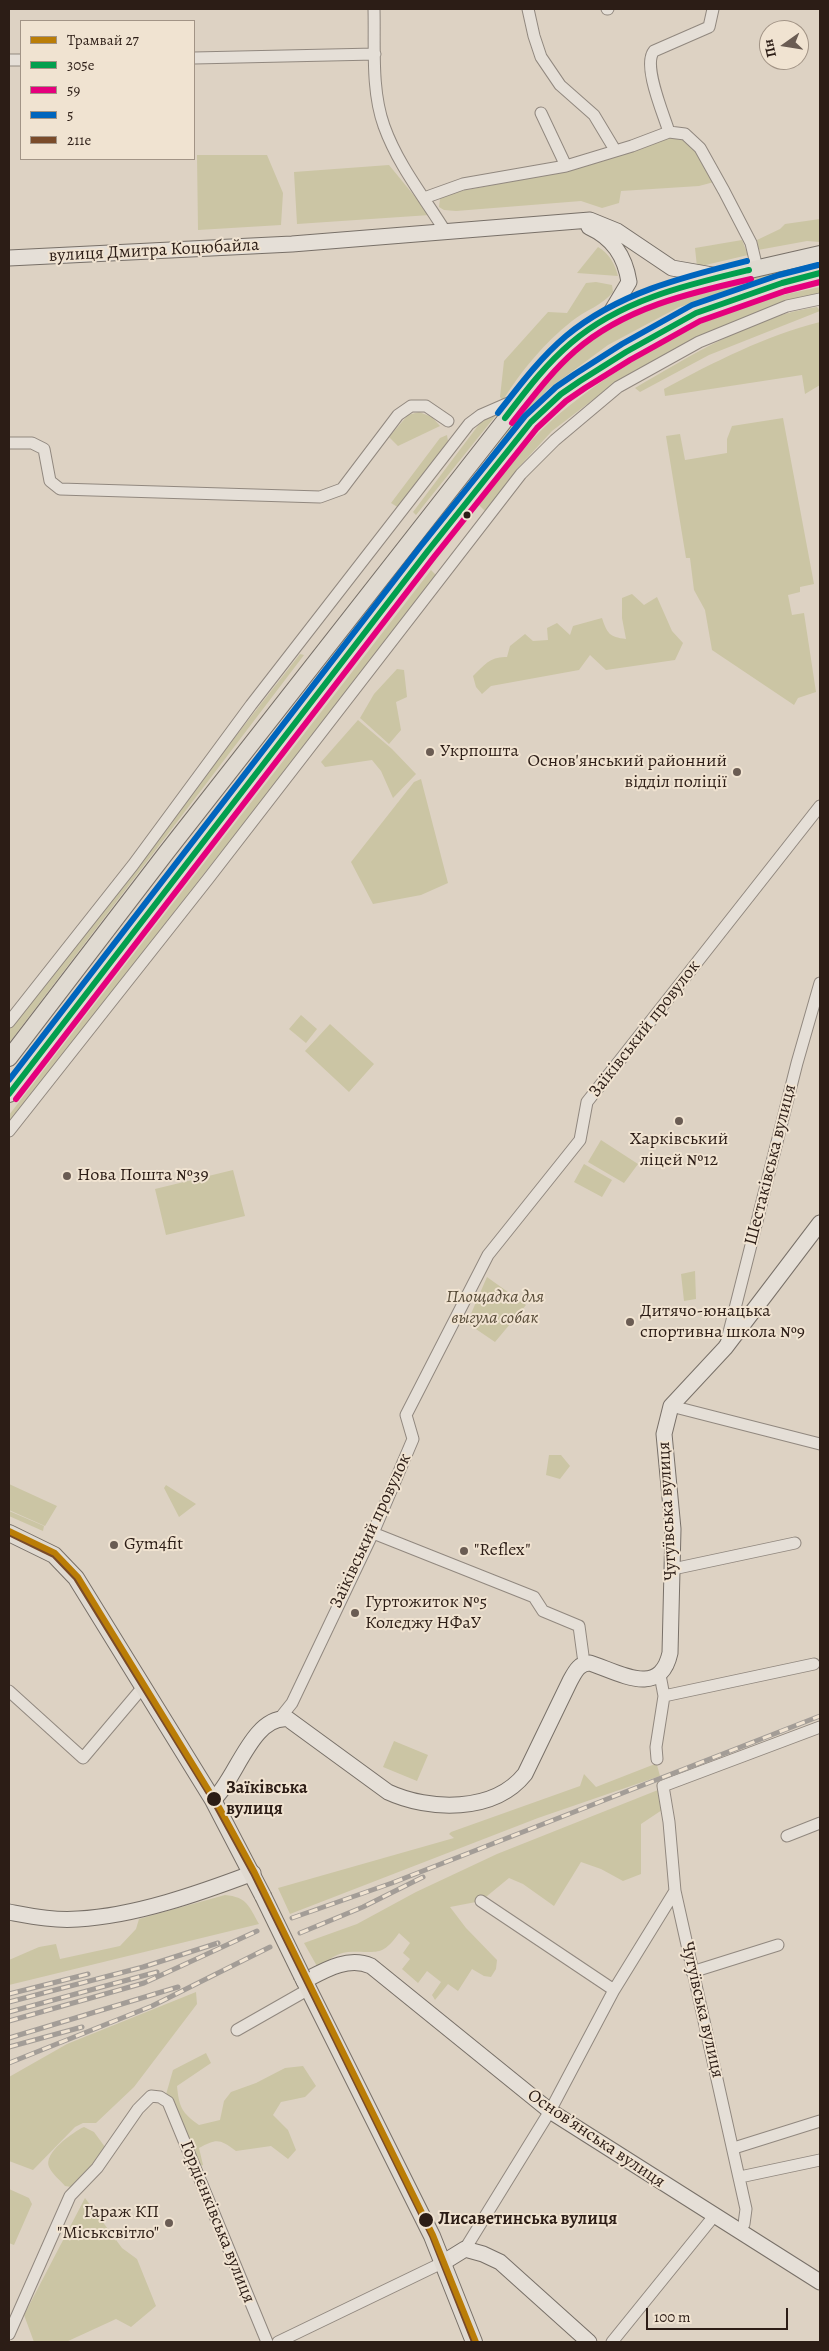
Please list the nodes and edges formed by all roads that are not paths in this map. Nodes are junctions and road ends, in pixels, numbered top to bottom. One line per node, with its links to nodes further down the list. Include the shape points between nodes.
1 (374, 9): 4 (street)
2 (528, 9): 8 (street, via 541,57 560,84 594,115)
3 (713, 9): 7 (street, via 709,27 652,54 650,68)
4 (375, 54): 5 (street); 10 (street, via 383,126)
5 (195, 58)
6 (542, 113): 9 (street)
7 (669, 132): 8 (street); 15 (street, via 685,134 700,148 751,243)
8 (615, 150): 9 (street)
9 (566, 166): 10 (street, via 463,184)
10 (424, 198): 12 (street)
11 (568, 222): 12 (street, вулиця Дмитра Коцюбайла); 17 (street, вулиця Дмитра Коцюбайла, via 590,220 603,224 672,268); 19 (street, via 603,234 622,257 629,282)
12 (445, 231): 14 (street, вулиця Дмитра Коцюбайла, via 292,244)
13 (820, 254): 15 (main road)
14 (9, 258)
15 (756, 268): 17 (main road)
16 (820, 273): 28 (main road, via 696,313 580,381 531,422)
17 (722, 276): 19 (main road, via 668,291)
18 (820, 299): 29 (street, via 787,306 699,342 618,387 555,440 521,474)
19 (608, 317): 20 (main road, via 572,342)
20 (520, 398): 26 (street, via 480,415 469,424 251,705 133,865); 27 (main road)
21 (448, 421): 22 (street, via 426,406 411,406 398,415 342,489 320,497 60,489 50,481 44,449 32,443)
22 (9, 443)
23 (820, 806): 35 (street, Заїківський провулок, via 587,1102 580,1140 488,1255 406,1415 413,1439)
24 (820, 983): 25 (street, Шестаківська вулиця)
25 (816, 1012): 31 (street, Шестаківська вулиця, via 795,1073)
26 (9, 1022)
27 (9, 1058)
28 (9, 1094)
29 (9, 1131)
30 (820, 1223): 31 (street, Чугуївська вулиця)
31 (725, 1348): 32 (street, Чугуївська вулиця)
32 (671, 1406): 33 (street); 37 (street, Чугуївська вулиця, via 664,1434 673,1529)
33 (820, 1444)
34 (9, 1533): 41 (main road, via 54,1555 76,1578)
35 (373, 1533): 38 (street, via 534,1596 543,1611 579,1626); 44 (street, Заїківський провулок, via 292,1703)
36 (795, 1543): 37 (street)
37 (673, 1569): 40 (street, Чугуївська вулиця, via 670,1653 668,1666)
38 (584, 1663): 40 (street, via 639,1679 650,1680); 44 (street, via 577,1668 516,1786 471,1803 423,1804 404,1800 388,1792 288,1719)
39 (814, 1664): 43 (street)
40 (660, 1675): 43 (street)
41 (144, 1687): 42 (street, via 83,1758); 47 (main road)
42 (9, 1692)
43 (664, 1696): 46 (street)
44 (280, 1718): 47 (street, via 269,1722 260,1732)
45 (820, 1727): 51 (street, Чугуївська вулиця, via 663,1786)
46 (657, 1758)
47 (212, 1800): 50 (main road)
48 (820, 1823): 49 (street)
49 (787, 1836)
50 (253, 1874): 53 (street, via 190,1896 91,1918 67,1920); 56 (main road, bridge)
51 (675, 1891): 55 (street, Чугуївська вулиця); 57 (street)
52 (481, 1901): 57 (street)
53 (9, 1912)
54 (778, 1945): 55 (street)
55 (692, 1972): 61 (street, Чугуївська вулиця)
56 (305, 1982): 58 (street); 59 (street, Основ’янська вулиця, via 344,1964 360,1962 371,1966); 67 (main road)
57 (614, 1990): 59 (street)
58 (237, 2030)
59 (550, 2111): 64 (street, Основ’янська вулиця); 66 (street)
60 (820, 2121): 61 (street)
61 (734, 2148): 63 (street, Чугуївська вулиця)
62 (820, 2160): 63 (street)
63 (740, 2177): 65 (street, Чугуївська вулиця, via 746,2218)
64 (714, 2216): 65 (street, Основ’янська вулиця); 74 (street)
65 (739, 2232): 68 (street, Основ’янська вулиця)
66 (465, 2249): 67 (street); 73 (street, via 500,2262)
67 (444, 2262): 71 (street); 72 (main road)
68 (820, 2282)
69 (9, 2334): 70 (street, Гордієнківська вулиця, via 70,2196 97,2168 138,2109 150,2096 160,2096 168,2102)
70 (267, 2342)
71 (278, 2342)
72 (474, 2342)
73 (589, 2342)
74 (612, 2342)

